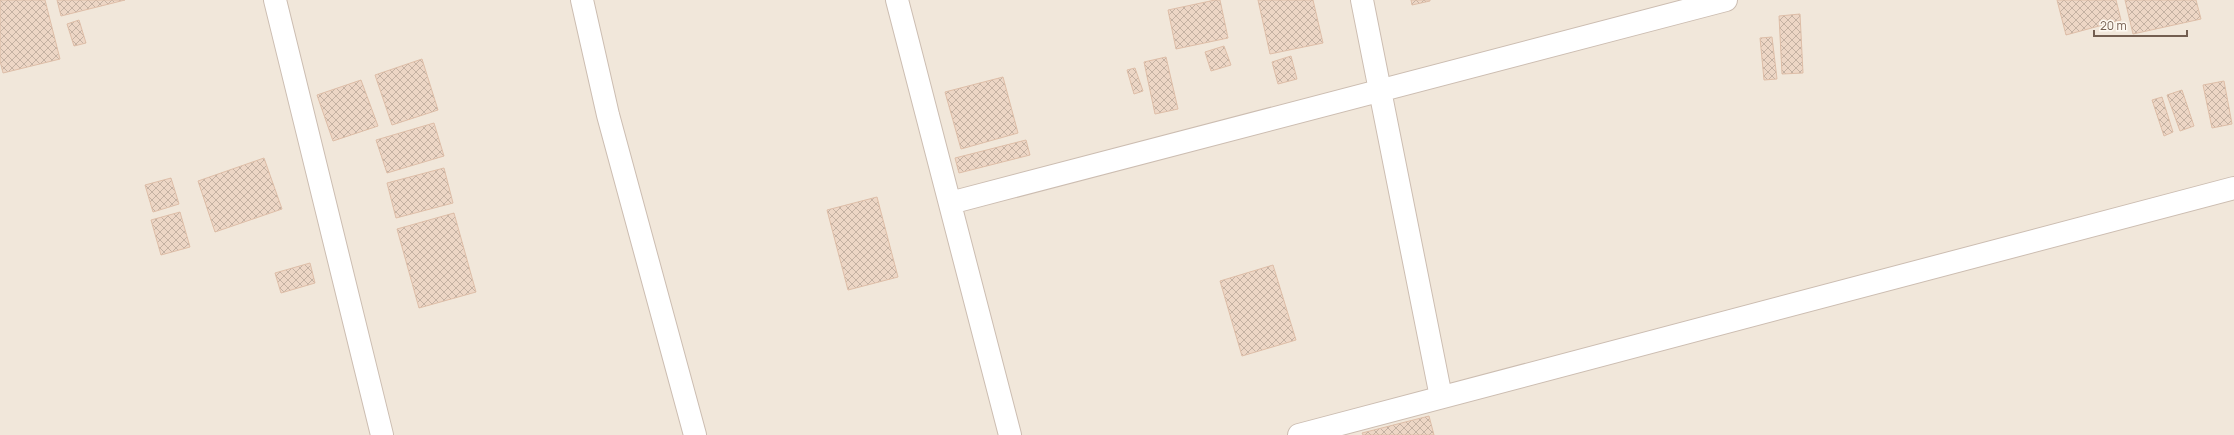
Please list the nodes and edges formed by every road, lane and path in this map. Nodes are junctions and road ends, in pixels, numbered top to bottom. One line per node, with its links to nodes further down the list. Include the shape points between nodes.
1 (276, 0): 10 (street)
2 (582, 0): 11 (street, via 608,115)
3 (898, 0): 8 (street)
4 (1362, 0): 6 (street)
5 (1726, 0): 6 (street)
6 (1380, 91): 8 (street); 9 (street)
7 (2234, 188): 9 (street)
8 (950, 203): 12 (street)
9 (1441, 397): 13 (street)
10 (382, 435)
11 (695, 435)
12 (1010, 435)
13 (1299, 435)

